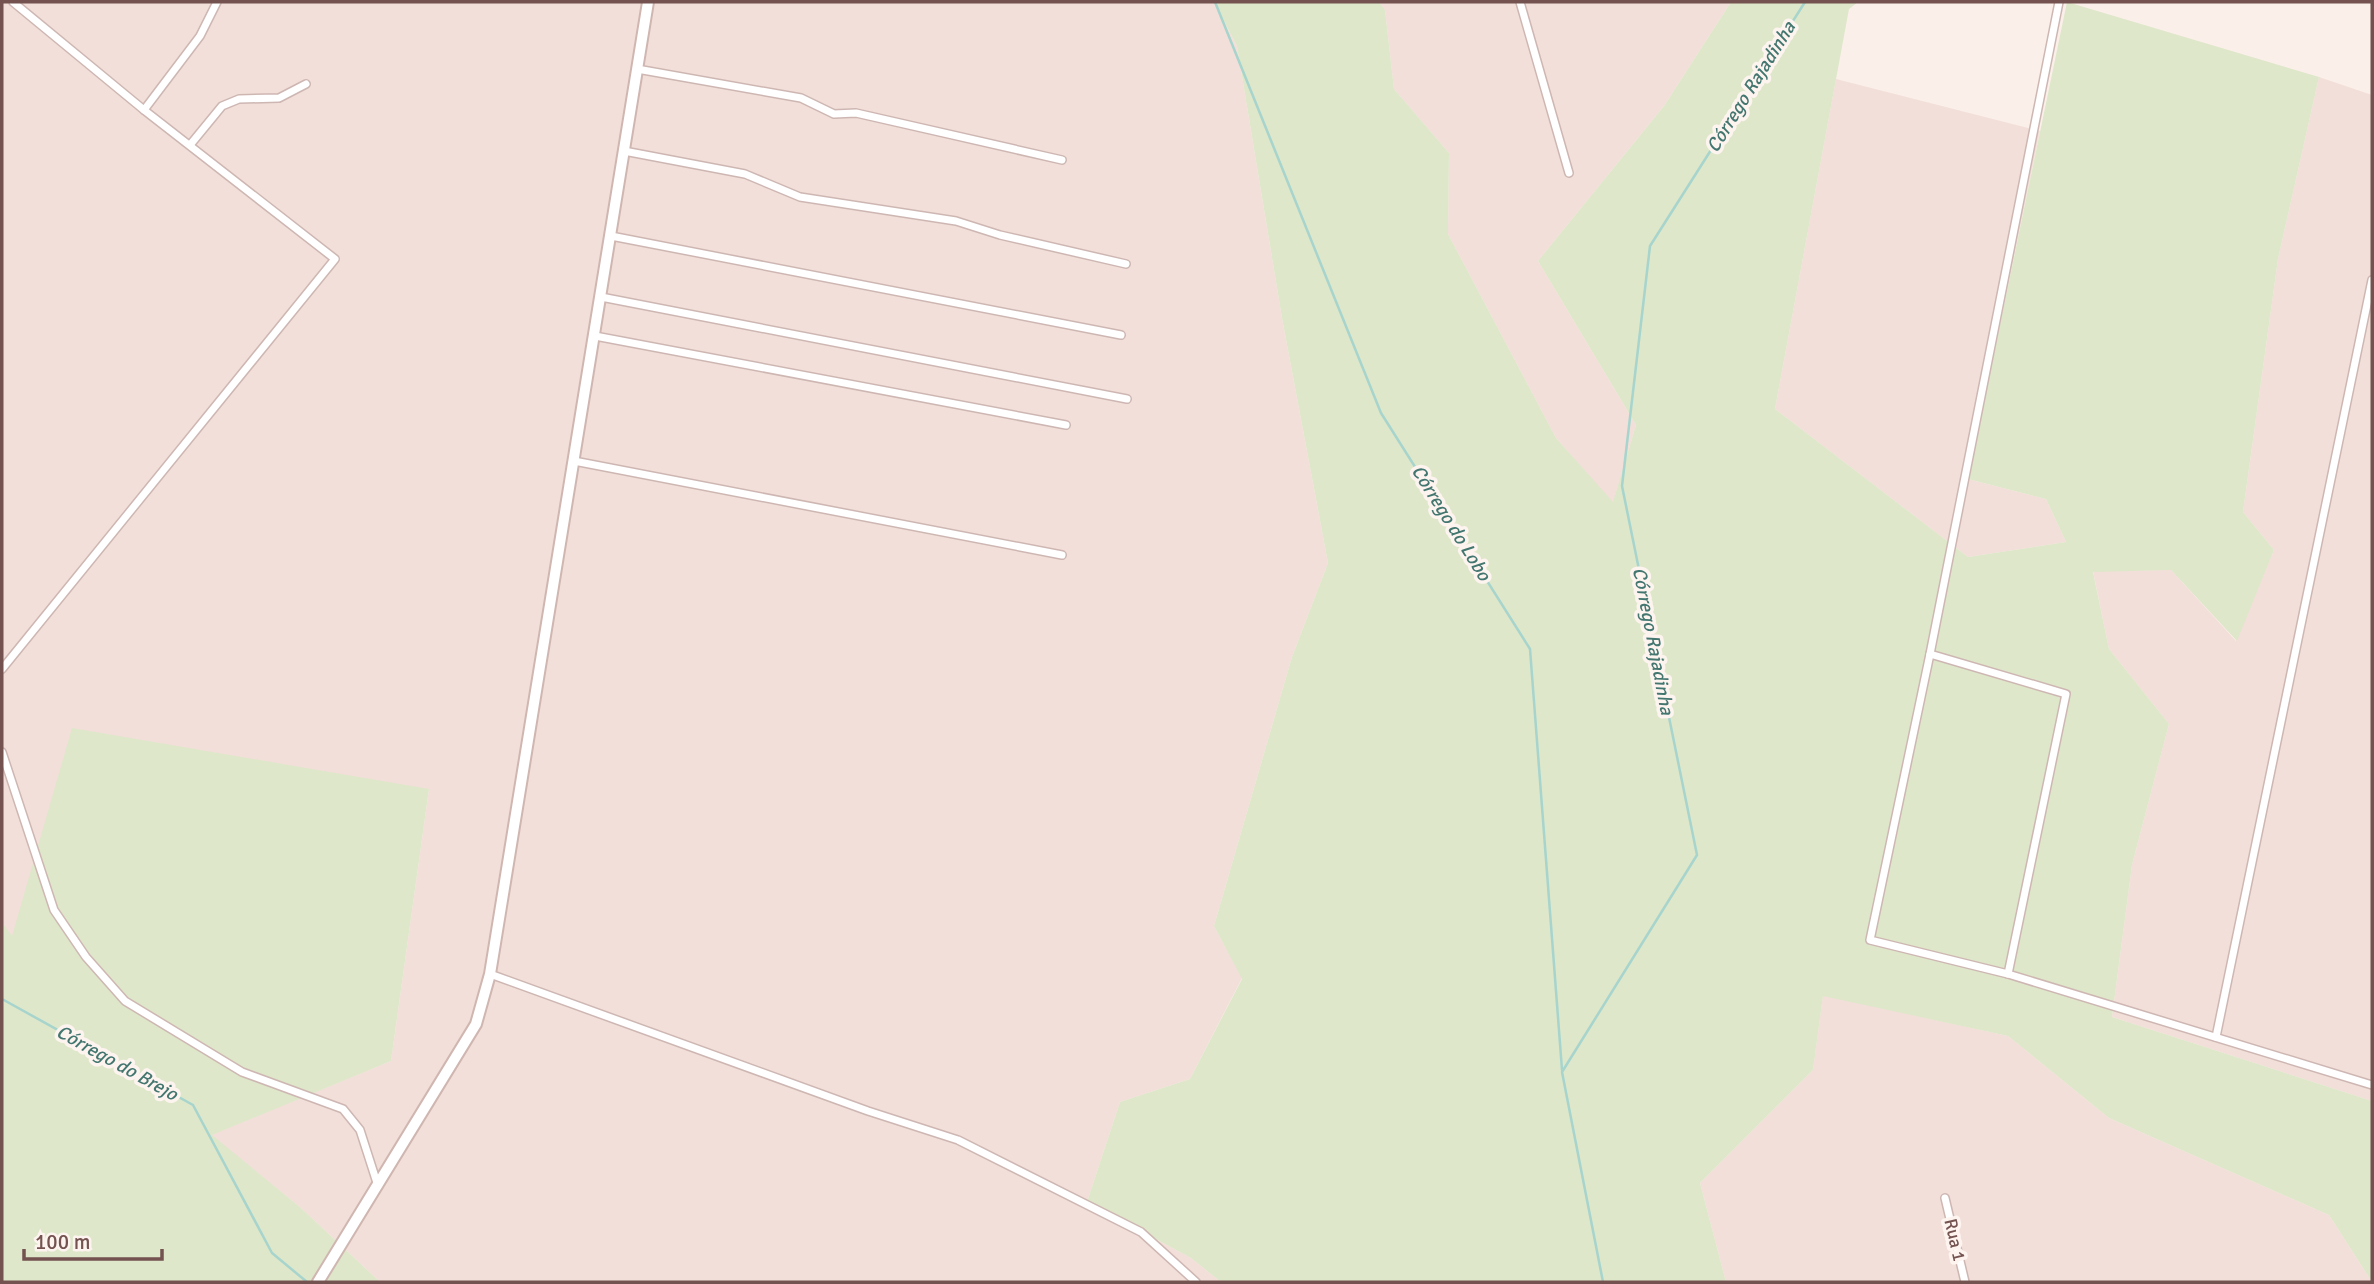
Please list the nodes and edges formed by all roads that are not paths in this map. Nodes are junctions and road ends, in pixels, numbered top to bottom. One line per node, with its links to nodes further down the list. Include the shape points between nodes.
1 (13, 2): 8 (street)
2 (217, 2): 8 (street, via 200,36)
3 (648, 2): 6 (street)
4 (1520, 2): 12 (street)
5 (2059, 2): 23 (street)
6 (637, 69): 10 (street); 11 (street, via 801,98 834,114 856,113)
7 (306, 84): 9 (street, via 279,98 239,99 222,106)
8 (144, 110): 9 (street)
9 (190, 145): 24 (street, via 335,259)
10 (624, 151): 13 (street); 14 (street, via 746,174 800,197 956,221)
11 (1062, 160)
12 (1569, 173)
13 (611, 236): 16 (street); 17 (street)
14 (1126, 264)
15 (2372, 280): 28 (street)
16 (601, 297): 18 (street); 19 (street)
17 (1121, 335)
18 (595, 336): 20 (street); 21 (street)
19 (1127, 399)
20 (1066, 425)
21 (574, 461): 22 (street); 26 (street)
22 (1062, 555)
23 (1930, 654): 27 (street, via 2066,694); 27 (street, via 1870,940)
24 (2, 669)
25 (2, 752): 30 (street, via 54,909 86,957 125,1001 242,1072 343,1109 360,1130)
26 (490, 974): 30 (street, via 476,1024); 33 (street, via 958,1140 1141,1232)
27 (2008, 974): 28 (street)
28 (2216, 1037): 29 (street)
29 (2372, 1085)
30 (379, 1186): 32 (street)
31 (1945, 1198): 34 (street, Rua 1)
32 (318, 1282)
33 (1196, 1282)
34 (1965, 1282)

